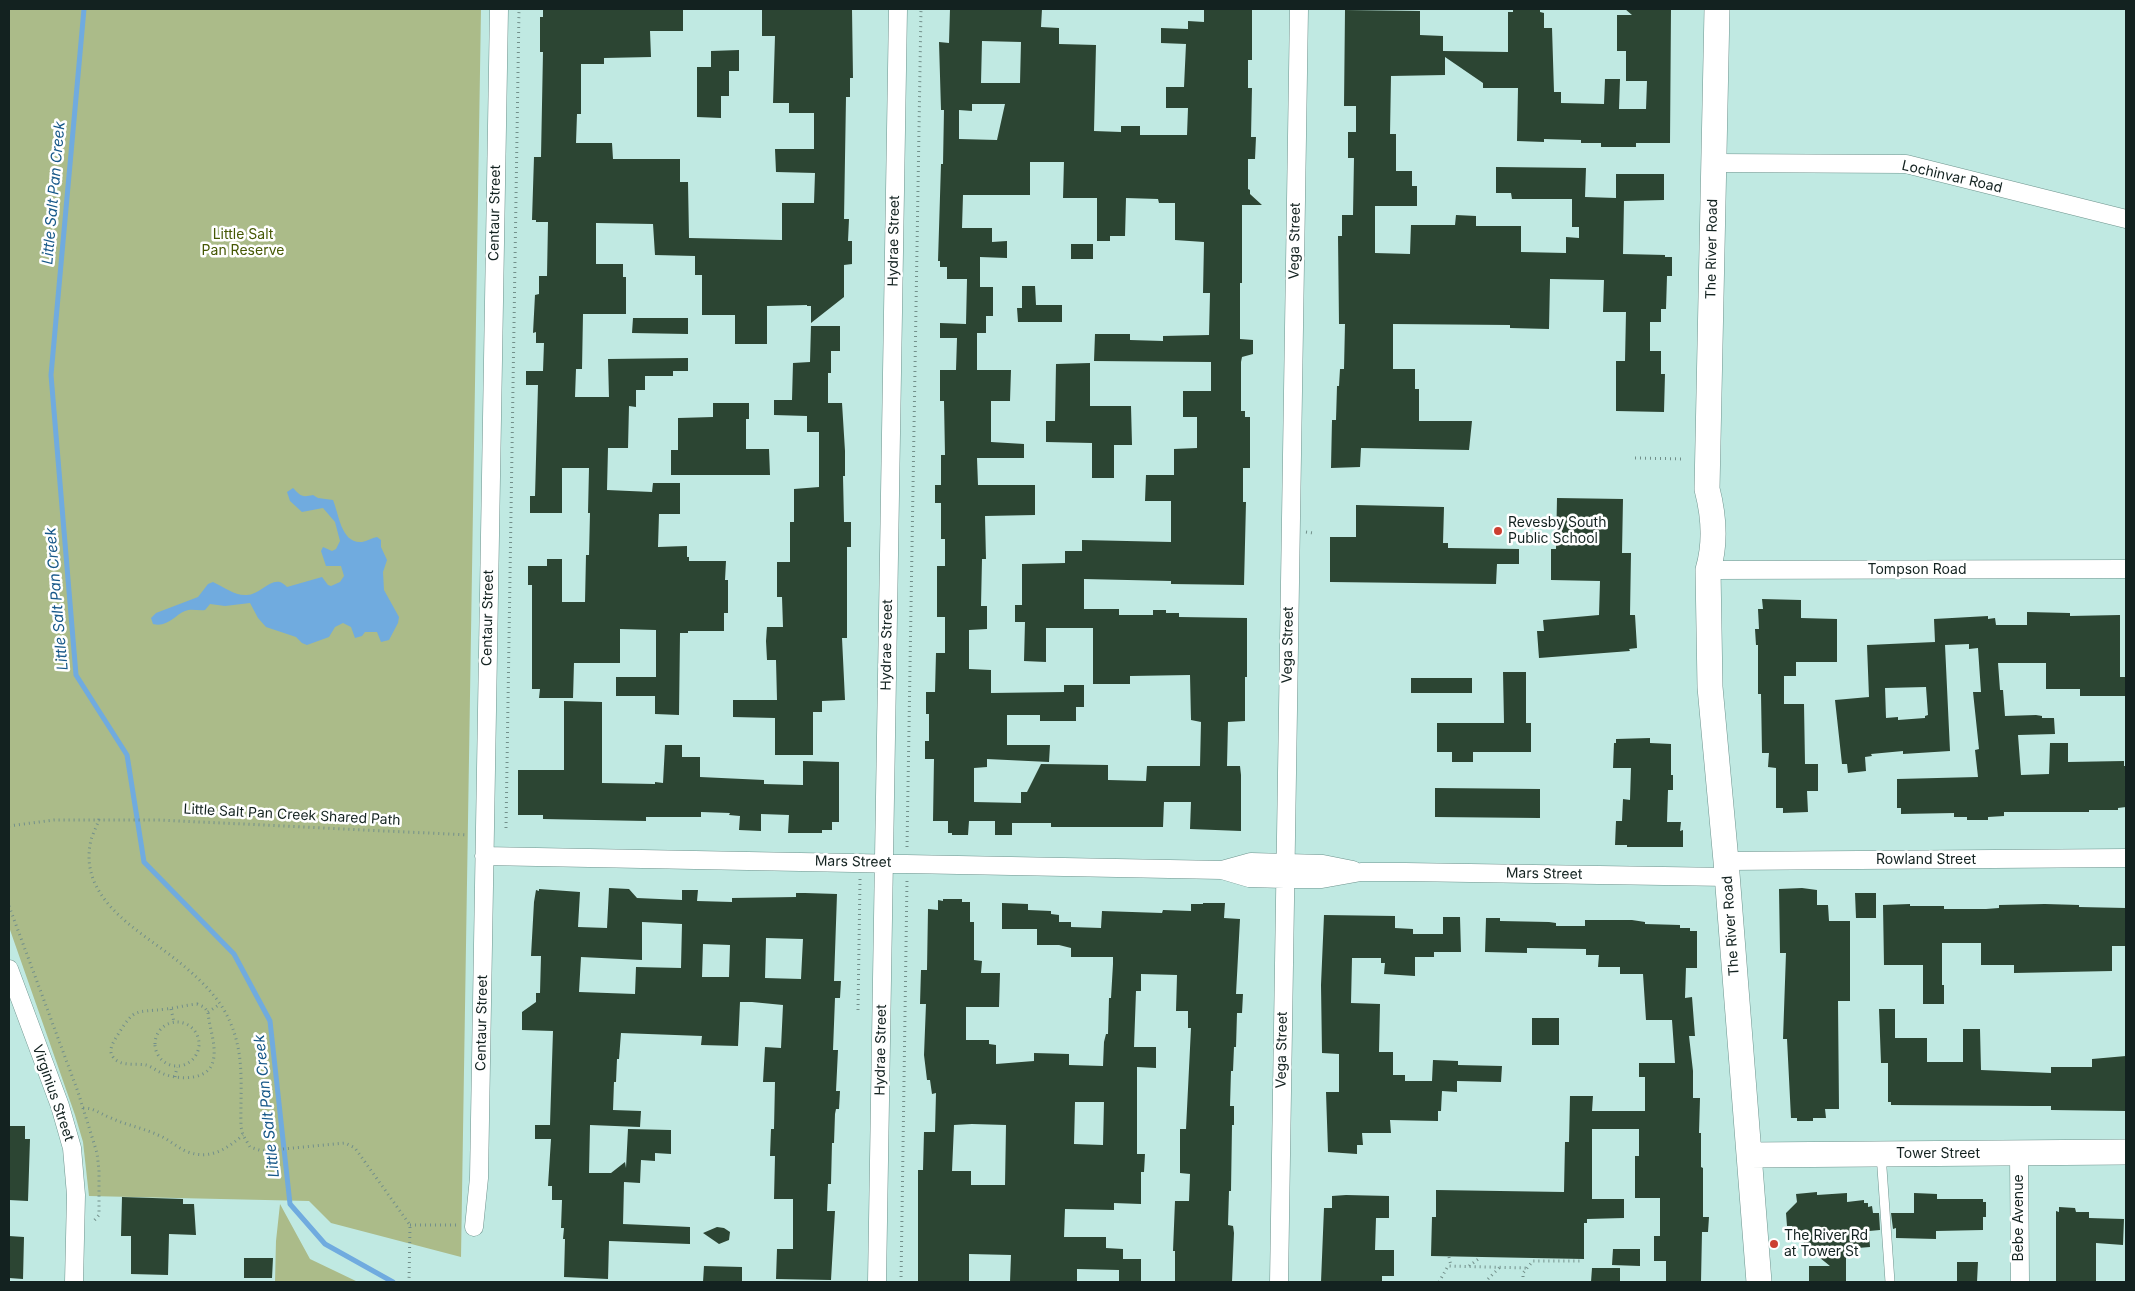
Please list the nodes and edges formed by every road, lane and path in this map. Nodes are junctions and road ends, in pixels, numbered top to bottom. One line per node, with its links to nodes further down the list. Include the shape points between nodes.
1 (499, 9): 16 (street, Centaur Street)
2 (519, 9): 15 (path)
3 (898, 9): 20 (street, Hydrae Street)
4 (921, 9): 21 (path)
5 (1299, 9): 23 (street, Vega Street)
6 (1717, 9): 7 (main road, The River Road)
7 (1714, 163): 8 (street, Lochinvar Road, via 1906,164); 12 (main road, The River Road, via 1707,489 1713,512 1713,552)
8 (2126, 219)
9 (1635, 458): 10 (path)
10 (1685, 459)
11 (2126, 568): 12 (street, Tompson Road)
12 (1708, 570): 22 (main road, The River Road, via 1710,687)
13 (99, 819): 14 (path, Little Salt Pan Creek Shared Path); 16 (path, Little Salt Pan Creek Shared Path); 25 (path, via 91,840 90,860 95,883 106,902 136,931 195,976)
14 (9, 826)
15 (506, 828)
16 (484, 835): 17 (street, Centaur Street)
17 (484, 856): 19 (street, Mars Street); 39 (street, Centaur Street, via 479,1178)
18 (2126, 858): 22 (street, Rowland Street)
19 (861, 862): 20 (street, Mars Street); 27 (path)
20 (884, 863): 21 (street, Mars Street); 50 (street, Hydrae Street)
21 (907, 863): 23 (street, Mars Street, via 1222,870 1249,878); 51 (path)
22 (1727, 869): 23 (street, Mars Street, via 1361,872 1322,879); 37 (main road, The River Road)
23 (1285, 871): 52 (street, Vega Street)
24 (9, 969): 48 (street, Virginius Street, via 60,1106 72,1148 76,1195)
25 (220, 1004): 28 (path); 33 (path, via 241,1056)
26 (171, 1009): 28 (path, via 196,1004); 29 (path); 31 (path, via 144,1010 135,1014 125,1022 111,1046 111,1053 120,1062 145,1065)
27 (858, 1010)
28 (208, 1012): 31 (path, via 214,1049 214,1060 209,1070 197,1076)
29 (174, 1022): 30 (path, via 161,1028 155,1047 162,1061); 30 (path, via 187,1024 196,1030 200,1042 193,1060)
30 (177, 1067): 31 (path)
31 (175, 1077)
32 (83, 1108): 33 (path, via 96,1109 109,1118 148,1130 200,1155 228,1148)
33 (243, 1135): 38 (path, via 250,1147 262,1151 345,1144 355,1148)
34 (2126, 1152): 35 (main road, Tower Street)
35 (2019, 1153): 36 (main road, Tower Street); 57 (street, Bebe Avenue)
36 (1881, 1154): 37 (main road, Tower Street); 56 (lane)
37 (1750, 1155): 55 (main road, The River Road)
38 (410, 1225): 39 (path); 49 (path)
39 (474, 1227)
40 (1449, 1257): 43 (path)
41 (1481, 1257): 44 (path)
42 (1582, 1261): 46 (path, via 1552,1263 1533,1260)
43 (1452, 1266): 44 (path); 53 (path, via 1448,1266)
44 (1468, 1266): 45 (path)
45 (1500, 1267): 46 (path); 47 (path)
46 (1527, 1268): 54 (path)
47 (1488, 1279)
48 (74, 1282)
49 (409, 1282)
50 (877, 1282)
51 (901, 1282)
52 (1279, 1282)
53 (1439, 1282)
54 (1523, 1282)
55 (1760, 1282)
56 (1890, 1282)
57 (2020, 1282)

